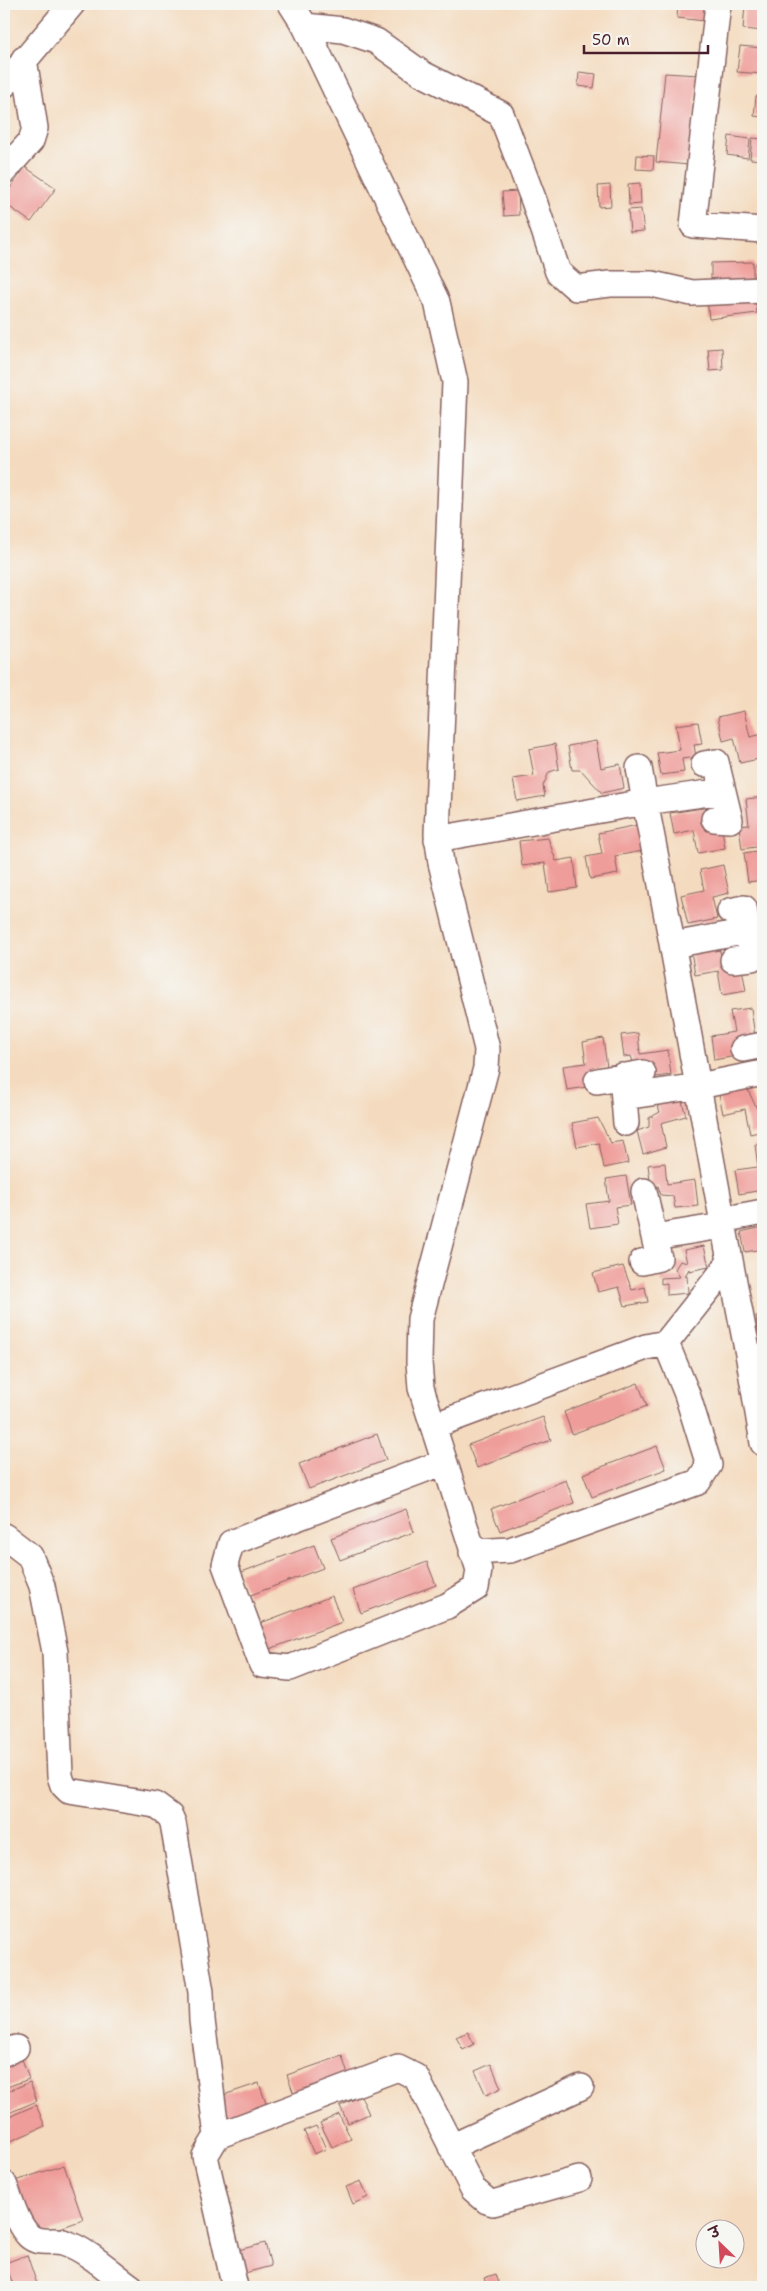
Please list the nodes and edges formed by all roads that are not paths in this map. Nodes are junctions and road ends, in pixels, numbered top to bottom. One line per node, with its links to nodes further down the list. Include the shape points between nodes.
1 (72, 4): 5 (street)
2 (292, 4): 4 (street)
3 (718, 4): 8 (street, via 693,225)
4 (305, 26): 9 (street, via 344,30 376,41 421,73 501,114 558,272 576,288 652,284 692,292); 15 (street, via 437,302 455,382)
5 (24, 59): 6 (street); 7 (street, via 35,128 31,141)
6 (4, 84)
7 (4, 170)
8 (763, 230)
9 (763, 290)
10 (704, 764): 12 (street, via 716,762)
11 (639, 768): 13 (street)
12 (723, 791): 13 (street); 14 (street, via 730,820)
13 (644, 802): 15 (street); 18 (street)
14 (714, 819)
15 (437, 839): 35 (street, via 487,1049 486,1068 420,1319 421,1388)
16 (730, 911): 17 (street, via 744,908)
17 (748, 931): 18 (street); 19 (street, via 752,958)
18 (673, 945): 23 (street)
19 (733, 960)
20 (763, 1073): 23 (street)
21 (597, 1081): 22 (street)
22 (630, 1082): 23 (street); 24 (street)
23 (699, 1086): 27 (street)
24 (627, 1123)
25 (654, 1202): 28 (street)
26 (763, 1212): 27 (street)
27 (722, 1223): 28 (street); 30 (street)
28 (654, 1237): 29 (street, via 659,1258)
29 (642, 1262)
30 (730, 1262): 31 (street); 32 (street)
31 (696, 1302): 32 (street); 33 (street)
32 (738, 1302): 34 (street)
33 (666, 1343): 35 (street, via 646,1347); 39 (street, via 687,1394 708,1465 698,1482 510,1550)
34 (756, 1357): 36 (street)
35 (433, 1426): 37 (street)
36 (763, 1443)
37 (444, 1462): 39 (street); 39 (street, via 231,1543 225,1565 262,1665 290,1668 447,1606 476,1588 479,1570)
38 (4, 1536): 41 (street, via 30,1556 42,1586 56,1652 60,1776 63,1785 69,1791 155,1805 170,1816 173,1823 201,1992)
39 (472, 1552)
40 (581, 2087): 42 (street)
41 (217, 2136): 42 (street, via 398,2068 416,2077); 46 (street, via 205,2156)
42 (451, 2147): 43 (street, via 472,2189 493,2203)
43 (579, 2179)
44 (4, 2184): 45 (street, via 23,2229 31,2238 45,2242 61,2241 81,2251)
45 (131, 2287)
46 (235, 2287)

